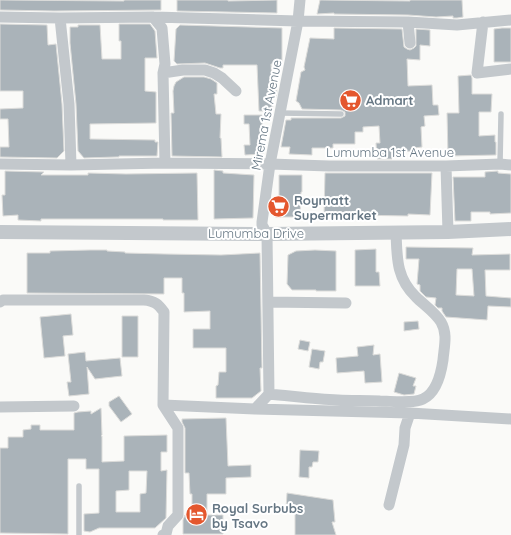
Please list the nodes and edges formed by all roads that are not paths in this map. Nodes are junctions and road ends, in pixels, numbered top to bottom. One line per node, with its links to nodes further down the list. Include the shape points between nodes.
1 (300, 0): 6 (street, Mirema 1st Avenue)
2 (0, 17): 4 (street)
3 (153, 17): 4 (street); 6 (street); 11 (street, via 162,28 166,64)
4 (60, 18): 20 (street, via 69,104)
5 (511, 20): 8 (street)
6 (298, 21): 7 (street); 13 (street, Mirema 1st Avenue)
7 (408, 22): 8 (street); 9 (street)
8 (483, 22): 10 (street, via 477,73)
9 (410, 43)
10 (511, 68)
11 (163, 73): 12 (street, via 205,70 222,78); 16 (street)
12 (236, 91)
13 (280, 113): 14 (lane); 18 (street, Mirema 1st Avenue)
14 (341, 114)
15 (501, 114): 19 (lane)
16 (165, 163): 18 (street, Lumumba 1st Avenue); 20 (street, Lumumba 1st Avenue)
17 (0, 164): 20 (street, Lumumba 1st Avenue)
18 (270, 164): 21 (street, Lumumba 1st Avenue); 26 (street, Mirema 1st Avenue, via 262,222)
19 (506, 164): 21 (street, Lumumba 1st Avenue)
20 (71, 165)
21 (446, 166): 25 (street)
22 (511, 230): 25 (street, Lumumba Drive)
23 (0, 232): 26 (street, Lumumba Drive)
24 (396, 232): 25 (street, Lumumba Drive); 26 (street, Lumumba Drive); 30 (street, via 401,277 415,296 442,322 446,334 442,366 436,386 422,399 410,402 339,400)
25 (448, 232)
26 (267, 234): 28 (street, Mirema 1st Avenue)
27 (0, 302): 31 (street, via 151,300 159,304 164,312)
28 (268, 302): 29 (street); 30 (street, Mirema 1st Avenue)
29 (346, 304)
30 (269, 394): 34 (street)
31 (163, 405): 34 (street); 40 (street, via 178,428 178,515 168,526)
32 (74, 406): 33 (street)
33 (0, 407)
34 (255, 409): 35 (street)
35 (410, 413): 36 (street); 38 (street)
36 (511, 419)
37 (79, 486): 39 (lane)
38 (389, 505)
39 (79, 535)
40 (166, 535)

